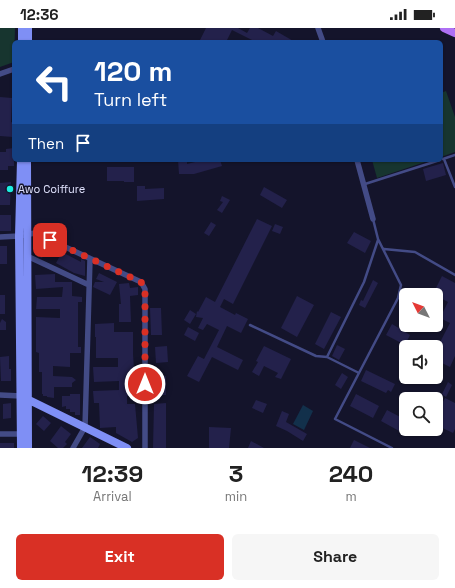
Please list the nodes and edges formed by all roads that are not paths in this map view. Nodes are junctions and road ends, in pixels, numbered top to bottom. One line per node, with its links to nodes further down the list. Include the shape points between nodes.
1 (22, 28): 6 (street)
2 (28, 28): 7 (street)
3 (318, 28): 8 (street)
4 (445, 28): 5 (main road)
5 (455, 33)
6 (22, 40)
7 (28, 40)
8 (322, 40)
9 (12, 70): 10 (street)
10 (0, 74)
11 (455, 155): 12 (lane)
12 (443, 159)
13 (443, 161): 19 (lane)
14 (21, 162): 21 (street)
15 (27, 162): 21 (street)
16 (358, 162): 18 (street)
17 (433, 162): 18 (lane)
18 (364, 184): 20 (street)
19 (455, 187)
20 (373, 219): 23 (lane)
21 (23, 235): 22 (street); 25 (street); 26 (street, via 34,233); 33 (street)
22 (0, 237)
23 (378, 239): 24 (lane); 30 (lane, via 364,282)
24 (383, 249): 27 (lane, via 414,252); 31 (lane, via 401,285 398,298)
25 (27, 256): 28 (street); 33 (street)
26 (90, 259): 28 (street); 41 (street, via 141,282 145,289)
27 (455, 274)
28 (89, 285): 34 (street)
29 (250, 325): 30 (lane, via 316,356)
30 (327, 357): 31 (lane)
31 (359, 373): 42 (lane, via 335,419)
32 (0, 395): 33 (street)
33 (25, 398): 34 (street); 36 (street); 38 (street)
34 (85, 427): 39 (street); 40 (street)
35 (0, 434): 36 (street)
36 (21, 434): 37 (street)
37 (21, 448)
38 (28, 448)
39 (73, 448)
40 (127, 448)
41 (145, 448)
42 (392, 448)

